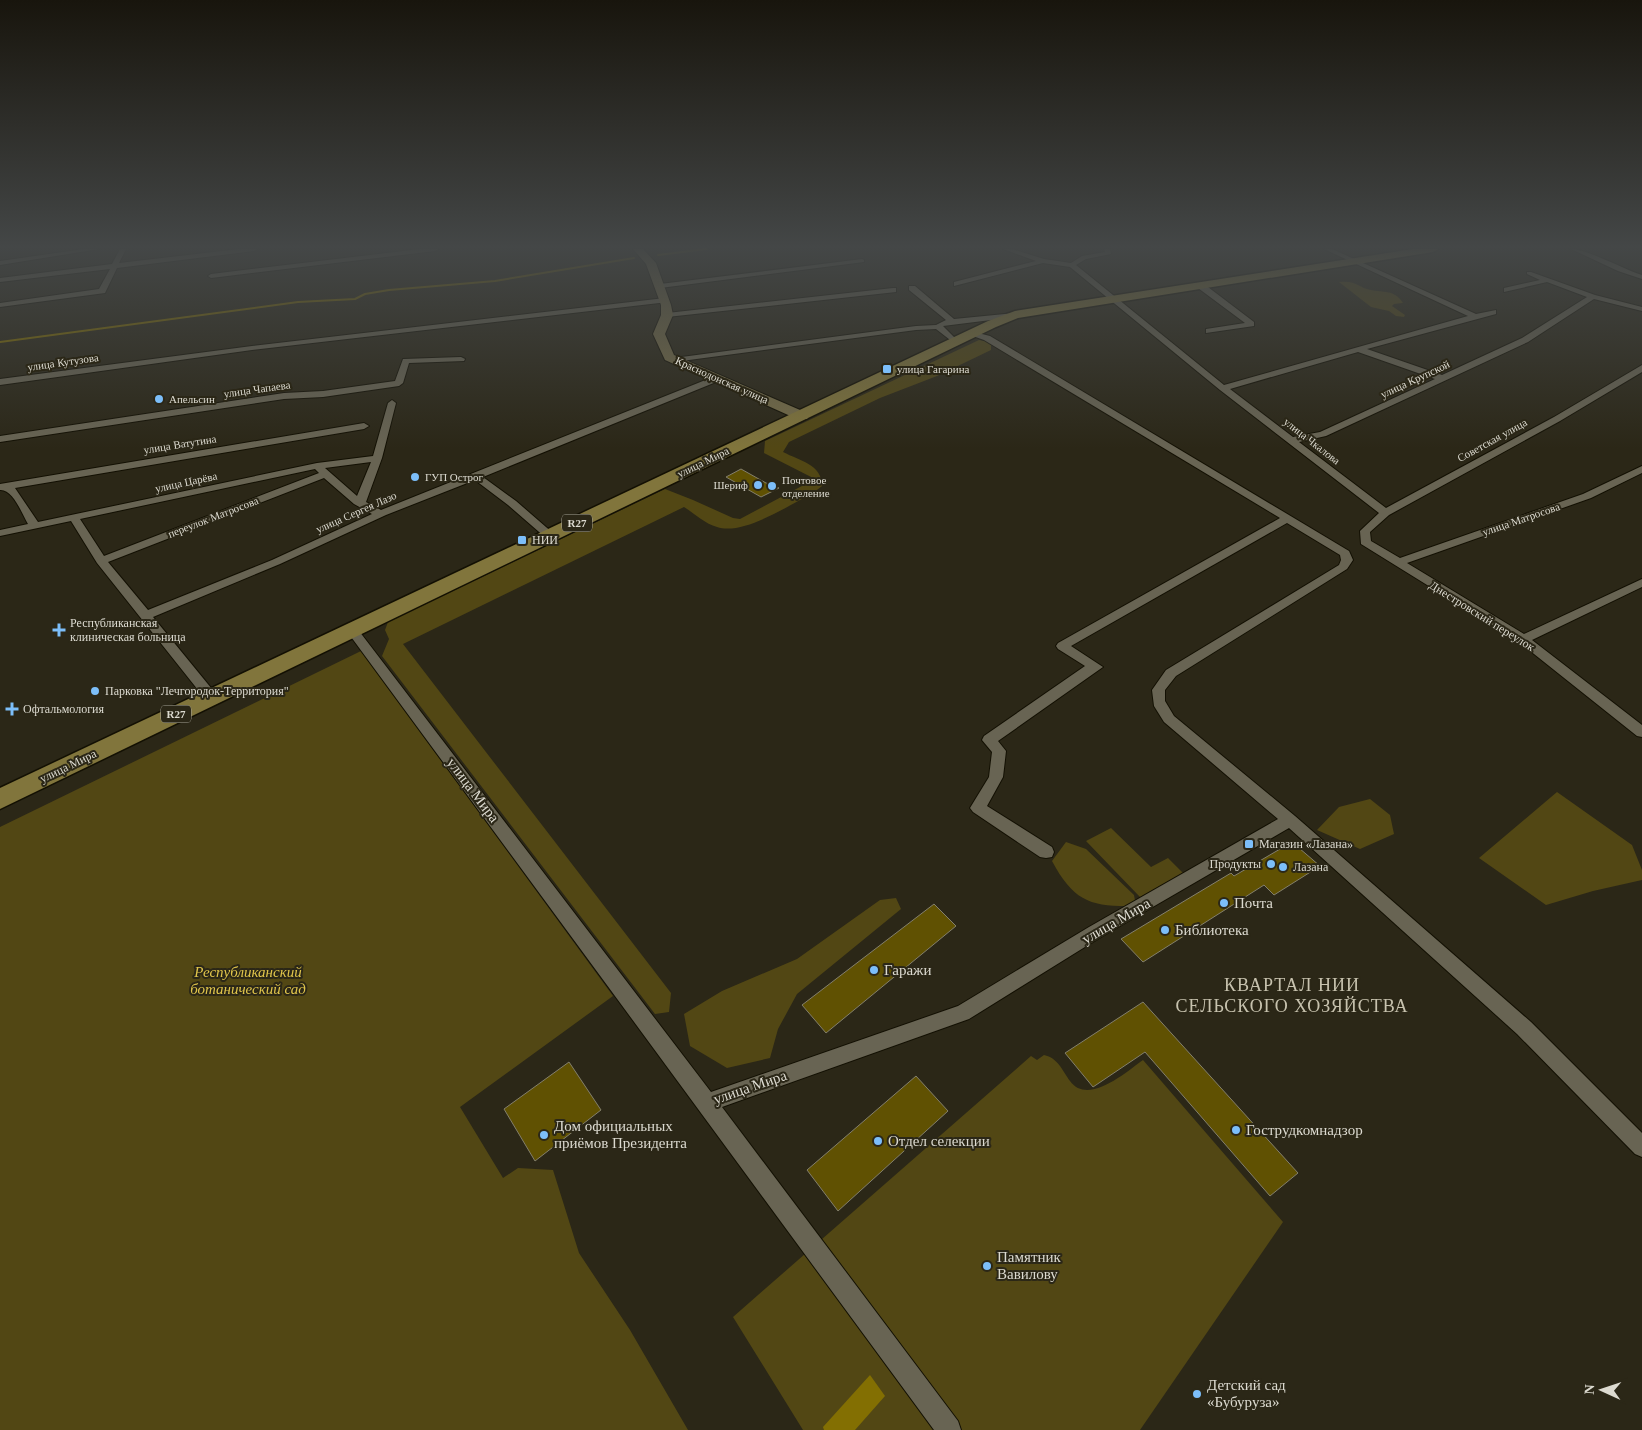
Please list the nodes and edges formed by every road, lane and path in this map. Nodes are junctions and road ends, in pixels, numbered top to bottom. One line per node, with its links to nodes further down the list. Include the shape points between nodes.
1 (530, 316): 19 (street, улица Кутузова)
2 (666, 316): 15 (street, Краснодонская улица, via 659,334 667,354)
3 (938, 316): 10 (street)
4 (1012, 316): 10 (street)
5 (1013, 316): 12 (main road, R27)
6 (1136, 316): 20 (street, улица Чкалова)
7 (1240, 316): 11 (street, via 1251,324)
8 (1474, 316): 13 (street)
9 (1563, 316): 18 (street, улица Крупской, via 1525,340)
10 (950, 329): 12 (main road, улица Мира / R27); 12 (main road, via 972,324); 15 (street, via 881,332); 22 (main road, улица Мира / R27)
11 (1209, 331)
12 (973, 333): 35 (street, via 987,338)
13 (1358, 349): 18 (street); 20 (street)
14 (461, 359): 24 (street, улица Чапаева, via 406,362 399,383 284,396)
15 (674, 360): 17 (street, Краснодонская улица)
16 (1642, 368): 34 (street, Советская улица, via 1557,419)
17 (718, 378): 22 (street, Краснодонская улица); 30 (street, улица Сергея Лазо)
18 (1441, 378): 25 (street, улица Крупской, via 1323,434)
19 (0, 382)
20 (1223, 388): 25 (street, улица Чкалова)
21 (392, 403): 26 (street)
22 (802, 416): 39 (main road, улица Мира / R27)
23 (364, 426): 31 (street, улица Ватутина)
24 (0, 439)
25 (1293, 440): 34 (street, улица Чкалова)
26 (377, 458): 27 (street, улица Царёва); 32 (street)
27 (317, 466): 29 (street); 36 (street, улица Царёва)
28 (1642, 469): 43 (street, улица Матросова, via 1587,496)
29 (326, 474): 32 (street); 42 (street, переулок Матросова)
30 (476, 476): 33 (street, улица Сергея Лазо); 39 (street)
31 (2, 486): 37 (street, via 14,491)
32 (360, 503): 33 (street)
33 (382, 513): 45 (street, улица Сергея Лазо, via 276,562)
34 (1385, 513): 40 (street, Советская улица, via 1365,531)
35 (1288, 518): 41 (street); 52 (street, via 1062,646 1096,667 1084,672 989,740 999,750 996,777 978,808)
36 (75, 519): 37 (street, улица Царёва); 42 (street)
37 (34, 526): 38 (street, улица Царёва)
38 (0, 533)
39 (550, 536): 46 (main road, улица Мира / R27)
40 (1365, 542): 41 (street); 43 (street, Днестровский переулок)
41 (1340, 550): 51 (street, via 1347,556 1343,567 1191,659 1161,682 1157,692 1159,703 1169,719)
42 (101, 561): 45 (street)
43 (1397, 563): 47 (street, Днестровский переулок)
44 (1642, 583): 47 (street)
45 (145, 616): 48 (street)
46 (352, 630): 48 (main road, улица Мира / R27); 53 (street, улица Мира)
47 (1523, 639): 49 (street, Днестровский переулок)
48 (211, 697): 50 (main road, улица Мира / R27)
49 (1642, 732)
50 (0, 799)
51 (1290, 820): 53 (street, улица Мира, via 1095,932 964,1013); 54 (street, via 1524,1028)
52 (1046, 852)
53 (707, 1103): 55 (street)
54 (1642, 1147)
55 (949, 1430)

